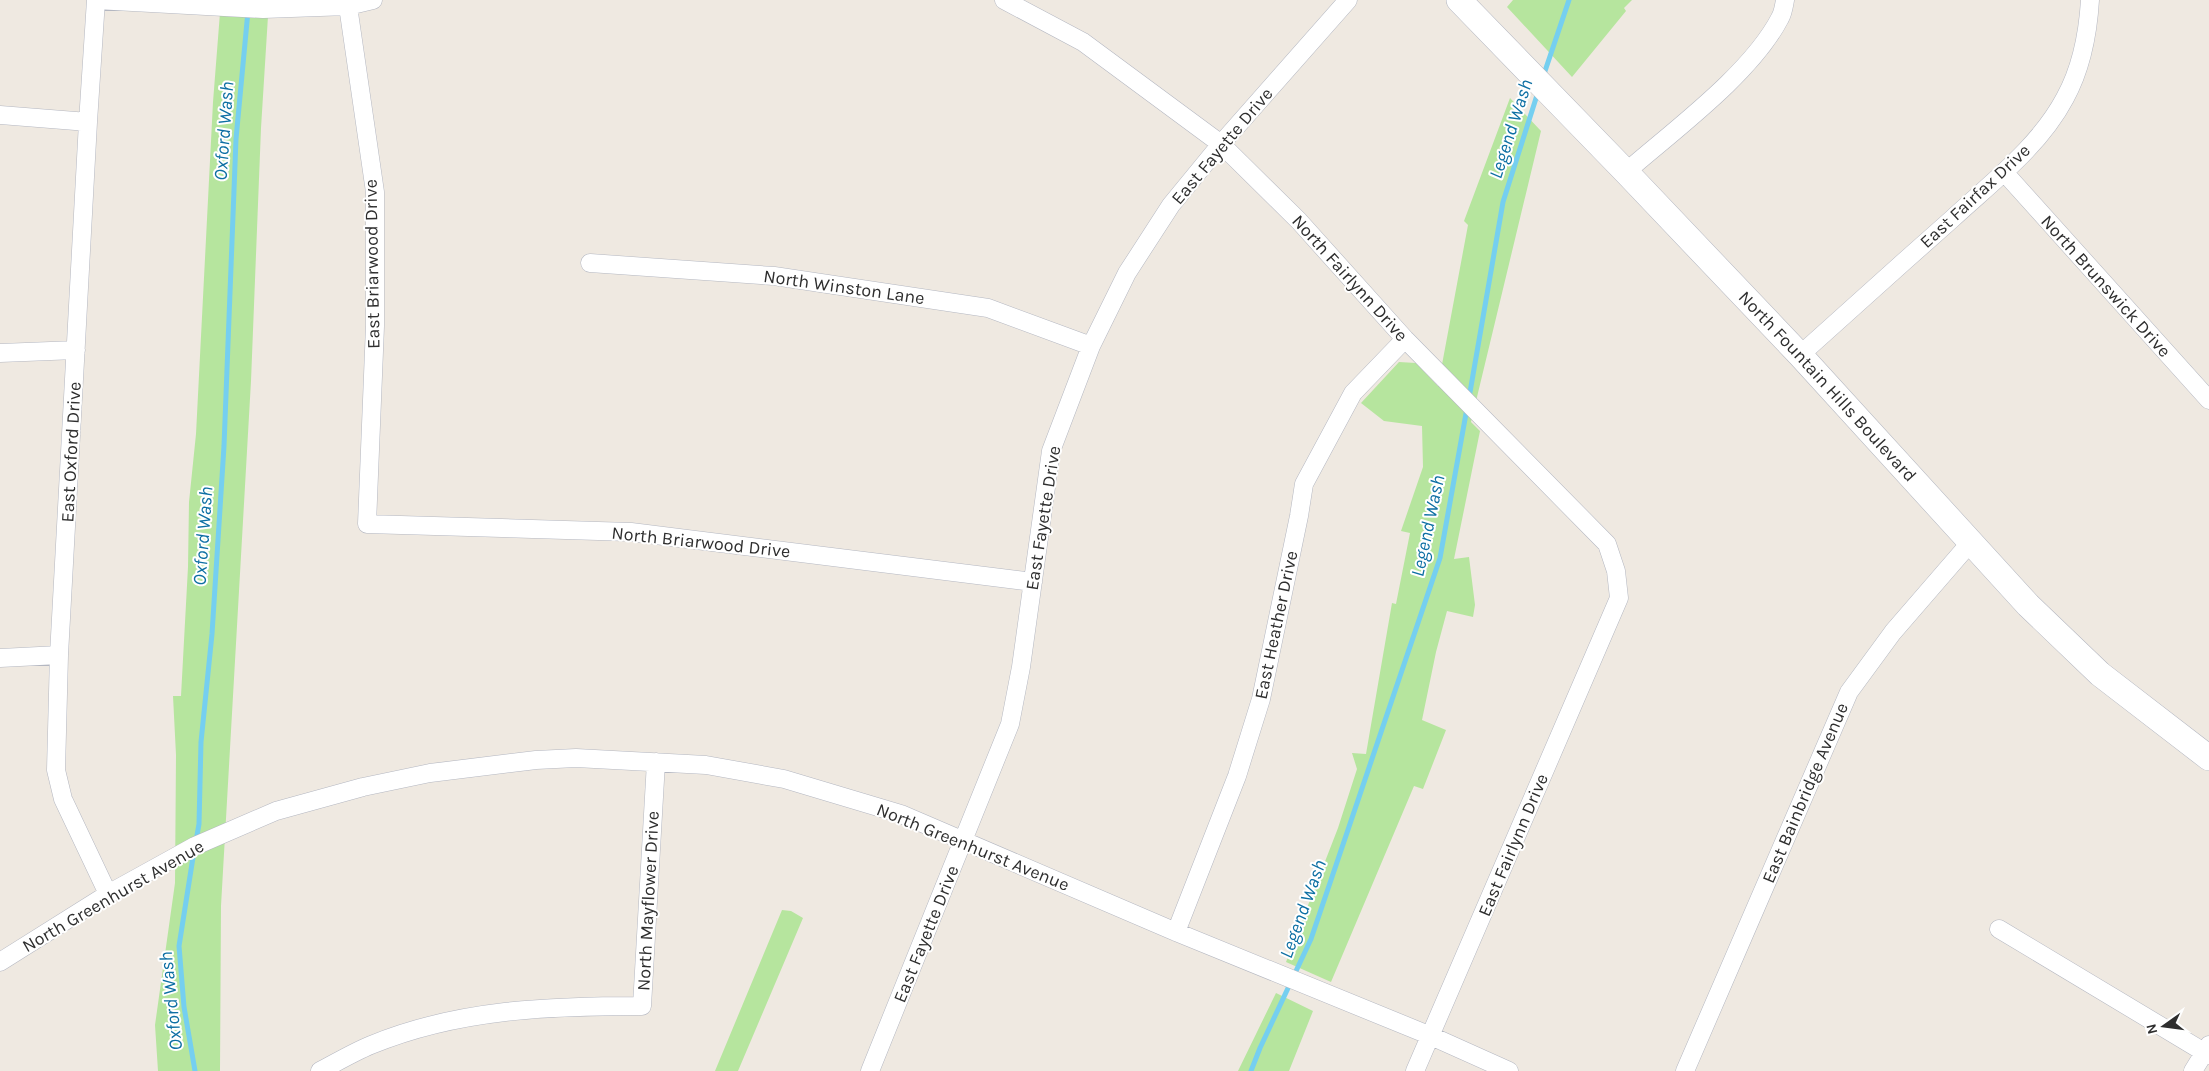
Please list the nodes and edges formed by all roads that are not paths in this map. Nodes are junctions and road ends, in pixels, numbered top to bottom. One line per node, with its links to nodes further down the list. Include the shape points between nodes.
1 (96, 0): 8 (street, via 263,10); 10 (street, East Oxford Drive)
2 (373, 0): 8 (street)
3 (1004, 0): 11 (street, North Fairlynn Drive, via 1083,42)
4 (1348, 0): 11 (street, East Fayette Drive)
5 (1459, 0): 12 (main road, North Fountain Hills Boulevard)
6 (1786, 0): 12 (street, via 1780,18 1753,57 1719,92)
7 (2090, 0): 13 (street, East Fairfax Drive, via 2089,27 2065,98 2042,134)
8 (348, 6): 21 (street, East Briarwood Drive, via 375,192 375,326)
9 (0, 115): 10 (street)
10 (88, 122): 17 (street, East Oxford Drive)
11 (1221, 144): 15 (street, North Fairlynn Drive, via 1299,222); 16 (street, East Fayette Drive, via 1171,206 1127,273)
12 (1626, 172): 19 (main road, North Fountain Hills Boulevard)
13 (2004, 172): 19 (street, East Fairfax Drive); 20 (street, North Brunswick Drive)
14 (590, 262): 16 (street, North Winston Lane, via 774,276 988,308)
15 (1405, 339): 24 (street, North Fairlynn Drive, via 1607,544 1616,571 1619,598); 32 (street, East Heather Drive, via 1352,393 1304,484 1261,699 1237,776)
16 (1091, 346): 23 (street, East Fayette Drive, via 1051,451)
17 (76, 350): 18 (street); 25 (street, East Oxford Drive)
18 (0, 353)
19 (1800, 355): 22 (main road, North Fountain Hills Boulevard)
20 (2209, 400)
21 (367, 524): 23 (street, North Briarwood Drive, via 631,532)
22 (1970, 543): 27 (main road, North Fountain Hills Boulevard, via 2028,605 2100,674); 40 (street, East Bainbridge Avenue, via 1893,632 1849,692)
23 (1033, 582): 29 (street, East Fayette Drive, via 1010,724)
24 (1611, 619): 34 (street, East Fairlynn Drive)
25 (59, 655): 26 (street); 30 (street, East Oxford Drive, via 56,770 66,806)
26 (0, 658)
27 (2209, 758)
28 (656, 762): 29 (street, North Greenhurst Avenue, via 706,765 784,779 901,814); 30 (street, North Greenhurst Avenue, via 576,758 536,760 430,773 363,787 276,811 195,846); 37 (street, North Mayflower Drive, via 642,1006 562,1006 480,1015 371,1045)
29 (964, 841): 32 (street, North Greenhurst Avenue); 36 (street, East Fayette Drive)
30 (108, 894): 33 (street, North Greenhurst Avenue)
31 (1999, 928): 35 (street)
32 (1176, 932): 34 (street, North Greenhurst Avenue)
33 (0, 962)
34 (1431, 1036): 38 (street, East Fairlynn Drive); 39 (street, North Greenhurst Avenue)
35 (2208, 1051): 41 (street)
36 (876, 1069)
37 (320, 1071)
38 (1415, 1071)
39 (1509, 1071)
40 (1685, 1071)
41 (2193, 1071)

